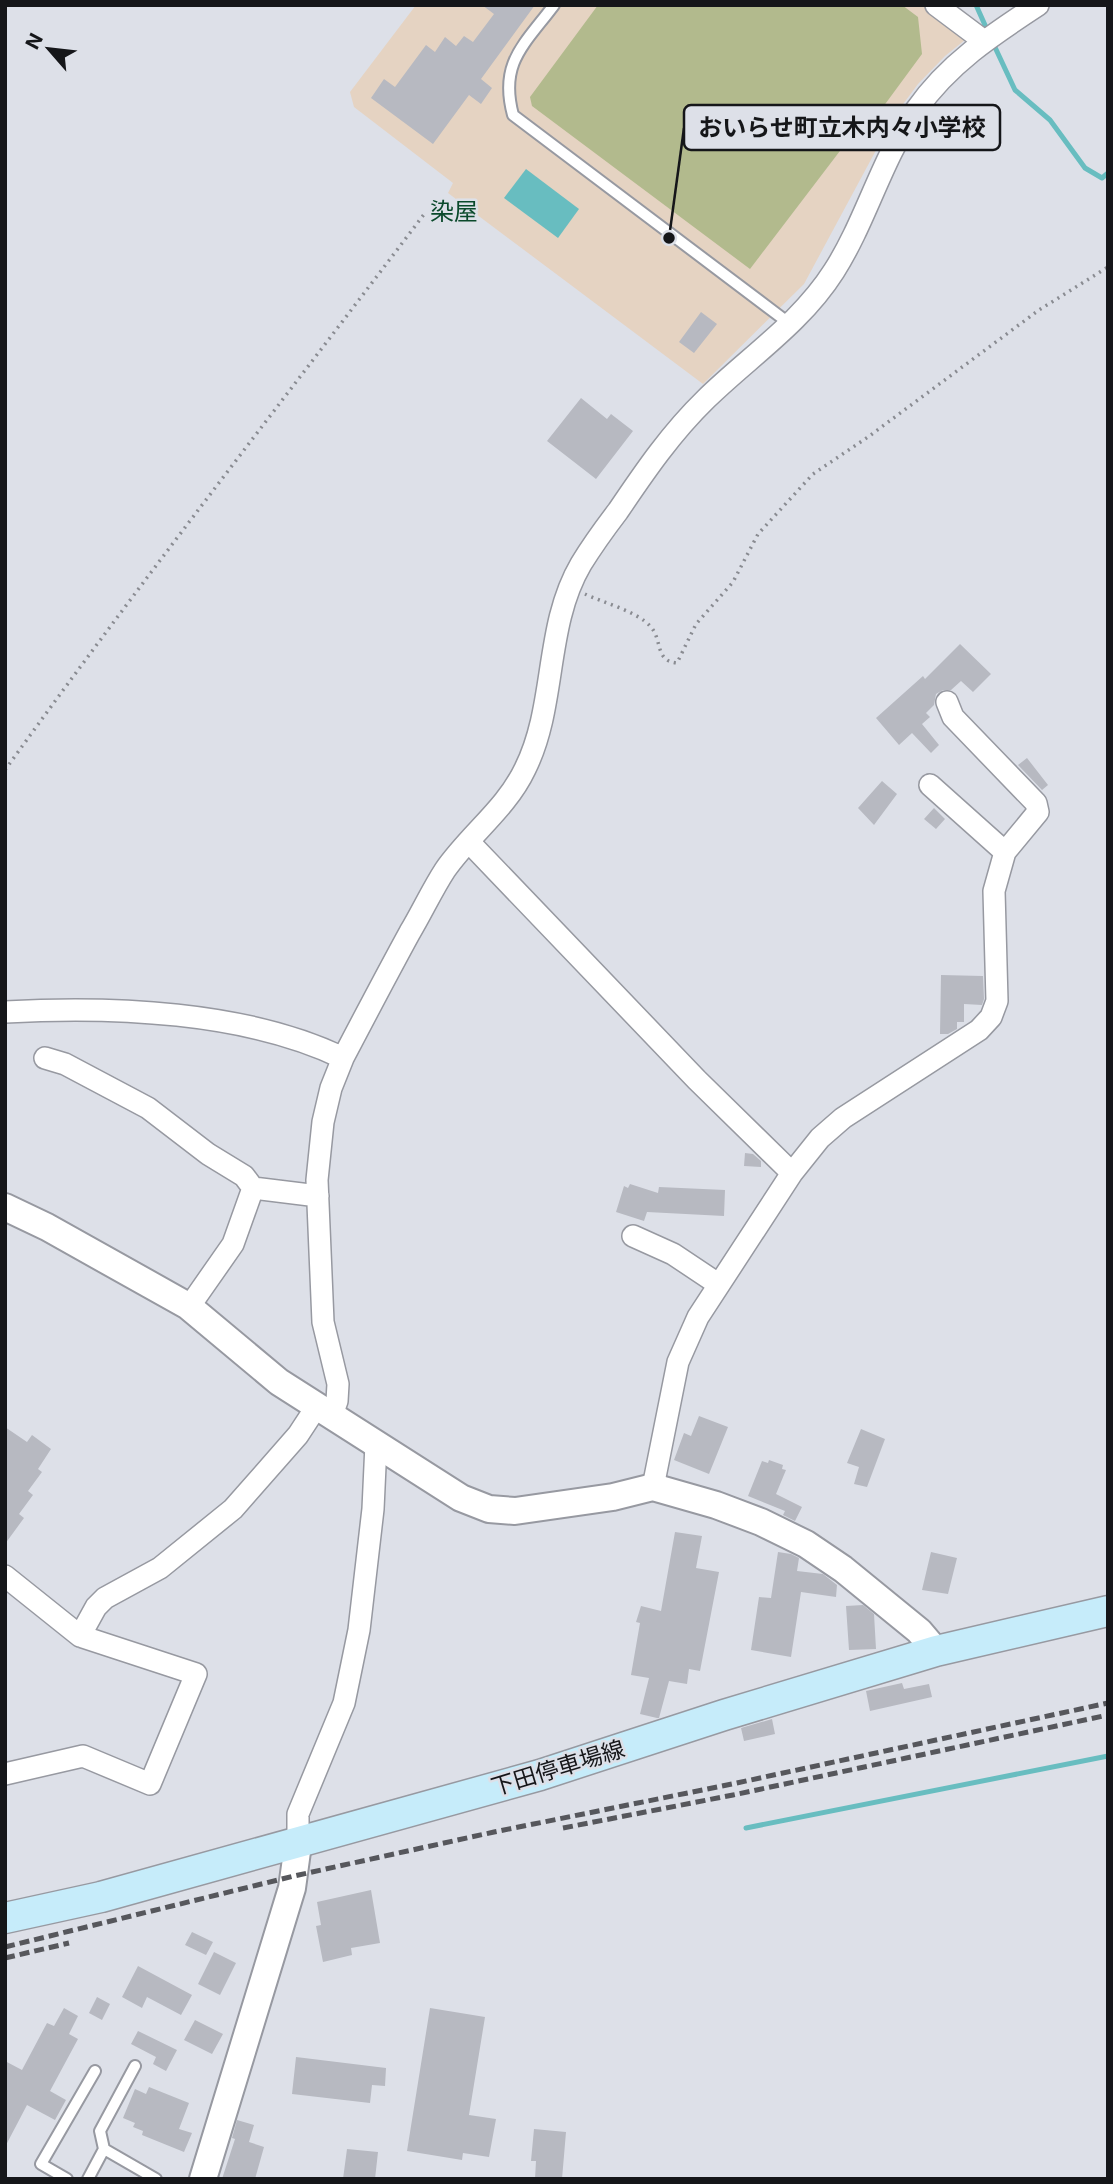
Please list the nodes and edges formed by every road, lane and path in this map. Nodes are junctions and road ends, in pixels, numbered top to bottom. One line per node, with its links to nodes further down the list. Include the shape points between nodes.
1 (554, 5): 7 (lane, via 511,67 507,85 513,115)
2 (936, 5): 4 (street)
3 (1038, 5): 4 (street)
4 (984, 41): 7 (street, via 943,77 915,111 834,271)
5 (425, 213): 10 (path)
6 (1108, 267): 8 (path, via 1039,310 813,474 758,534 733,582 696,625 677,663 662,657 651,626 641,618)
7 (790, 324): 8 (street, via 674,431 580,565)
8 (570, 587): 12 (street, via 536,744 515,789)
9 (947, 702): 13 (street, via 953,718 1036,803 1038,812)
10 (5, 770)
11 (930, 785): 13 (street)
12 (469, 842): 16 (street, via 445,871); 17 (street, via 696,1080)
13 (1005, 852): 17 (street, via 995,891 997,1000 991,1017 979,1030 843,1118)
14 (5, 1012): 16 (street, via 109,1009 248,1026)
15 (45, 1058): 18 (street, via 148,1108 244,1176)
16 (343, 1058): 19 (street, via 323,1122)
17 (792, 1173): 22 (street)
18 (253, 1188): 19 (street); 23 (street, via 233,1244)
19 (318, 1196): 24 (street, via 323,1322 338,1384 337,1401)
20 (5, 1207): 23 (street)
21 (633, 1236): 22 (street, via 673,1254)
22 (718, 1284): 26 (street, via 678,1362)
23 (189, 1307): 24 (street, via 279,1382)
24 (324, 1410): 25 (street); 29 (street, via 233,1509 160,1568 105,1598)
25 (376, 1444): 26 (street, via 461,1498 489,1509 546,1507); 32 (street, via 359,1630 344,1703 299,1814)
26 (653, 1487): 30 (street, via 716,1505 806,1544 919,1631)
27 (5, 1576): 29 (street)
28 (1108, 1611): 30 (main road, 下田停車場線)
29 (80, 1636): 31 (street, via 196,1674 150,1784 83,1756)
30 (936, 1651): 32 (main road, 下田停車場線, via 540,1775)
31 (5, 1774)
32 (298, 1844): 33 (main road, 下田停車場線); 40 (street, via 292,1888)
33 (5, 1918)
34 (135, 2066): 36 (lane, via 100,2131)
35 (95, 2071): 37 (lane, via 41,2164)
36 (104, 2149): 38 (lane); 39 (lane)
37 (67, 2179)
38 (88, 2179)
39 (156, 2179)
40 (203, 2179)

